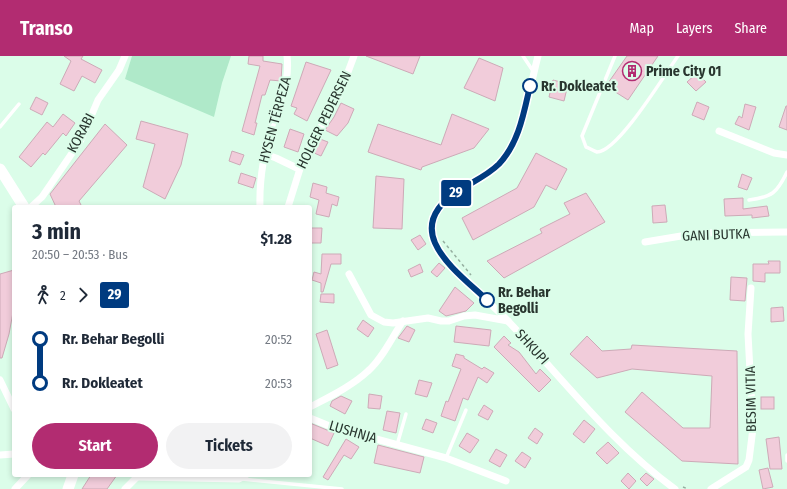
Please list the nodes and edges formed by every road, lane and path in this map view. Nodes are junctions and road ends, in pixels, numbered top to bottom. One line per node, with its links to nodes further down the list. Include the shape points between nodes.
1 (125, 56): 19 (street, KORABI, via 119,70 98,100 81,140 42,197)
2 (287, 56): 12 (street, HYSEN TËRPEZA, via 288,76 285,89)
3 (354, 56): 15 (street, HOLGER PEDERSEN, via 339,96)
4 (523, 56): 8 (lane)
5 (538, 56): 8 (street, SHKUPI)
6 (615, 56): 7 (lane, via 582,136 586,147 597,152 607,148 630,126)
7 (678, 56)
8 (534, 72): 29 (street, SHKUPI, via 519,128 506,156 490,173 448,199 440,208 433,228 433,238 442,257)
9 (19, 104): 10 (lane)
10 (0, 127)
11 (719, 131): 13 (street)
12 (264, 154): 15 (street); 20 (street, HYSEN TËRPEZA)
13 (787, 155)
14 (0, 169): 18 (street)
15 (299, 169): 21 (street, HOLGER PEDERSEN)
16 (787, 172): 17 (lane, via 774,194 762,199)
17 (749, 200)
18 (23, 205)
19 (33, 205)
20 (260, 205)
21 (289, 205)
22 (787, 232): 24 (street, GANI BUTKA, via 699,234)
23 (442, 240): 26 (path)
24 (645, 242)
25 (349, 274): 28 (street, via 371,315 384,322)
26 (474, 278)
27 (751, 288): 53 (street, BESIM VITIA, via 748,334 753,428 749,460 746,467)
28 (403, 321): 29 (street, via 428,318 449,321 475,315); 32 (street, via 379,359 368,371 350,385)
29 (508, 321): 47 (street, SHKUPI, via 623,443)
30 (0, 380): 31 (street)
31 (12, 405)
32 (312, 406)
33 (466, 410): 39 (lane)
34 (406, 414): 36 (lane)
35 (312, 419): 36 (street, LUSHNJA)
36 (397, 445): 39 (street, LUSHNJA)
37 (7, 455): 40 (street)
38 (787, 455): 41 (lane)
39 (446, 458): 46 (street, LUSHNJA)
40 (0, 461)
41 (787, 461)
42 (26, 477): 48 (street)
43 (72, 477): 49 (street)
44 (138, 477): 50 (street)
45 (242, 477): 51 (lane)
46 (506, 481)
47 (676, 486): 52 (path)
48 (15, 489)
49 (68, 489)
50 (125, 489)
51 (342, 489)
52 (688, 489)
53 (711, 489)

